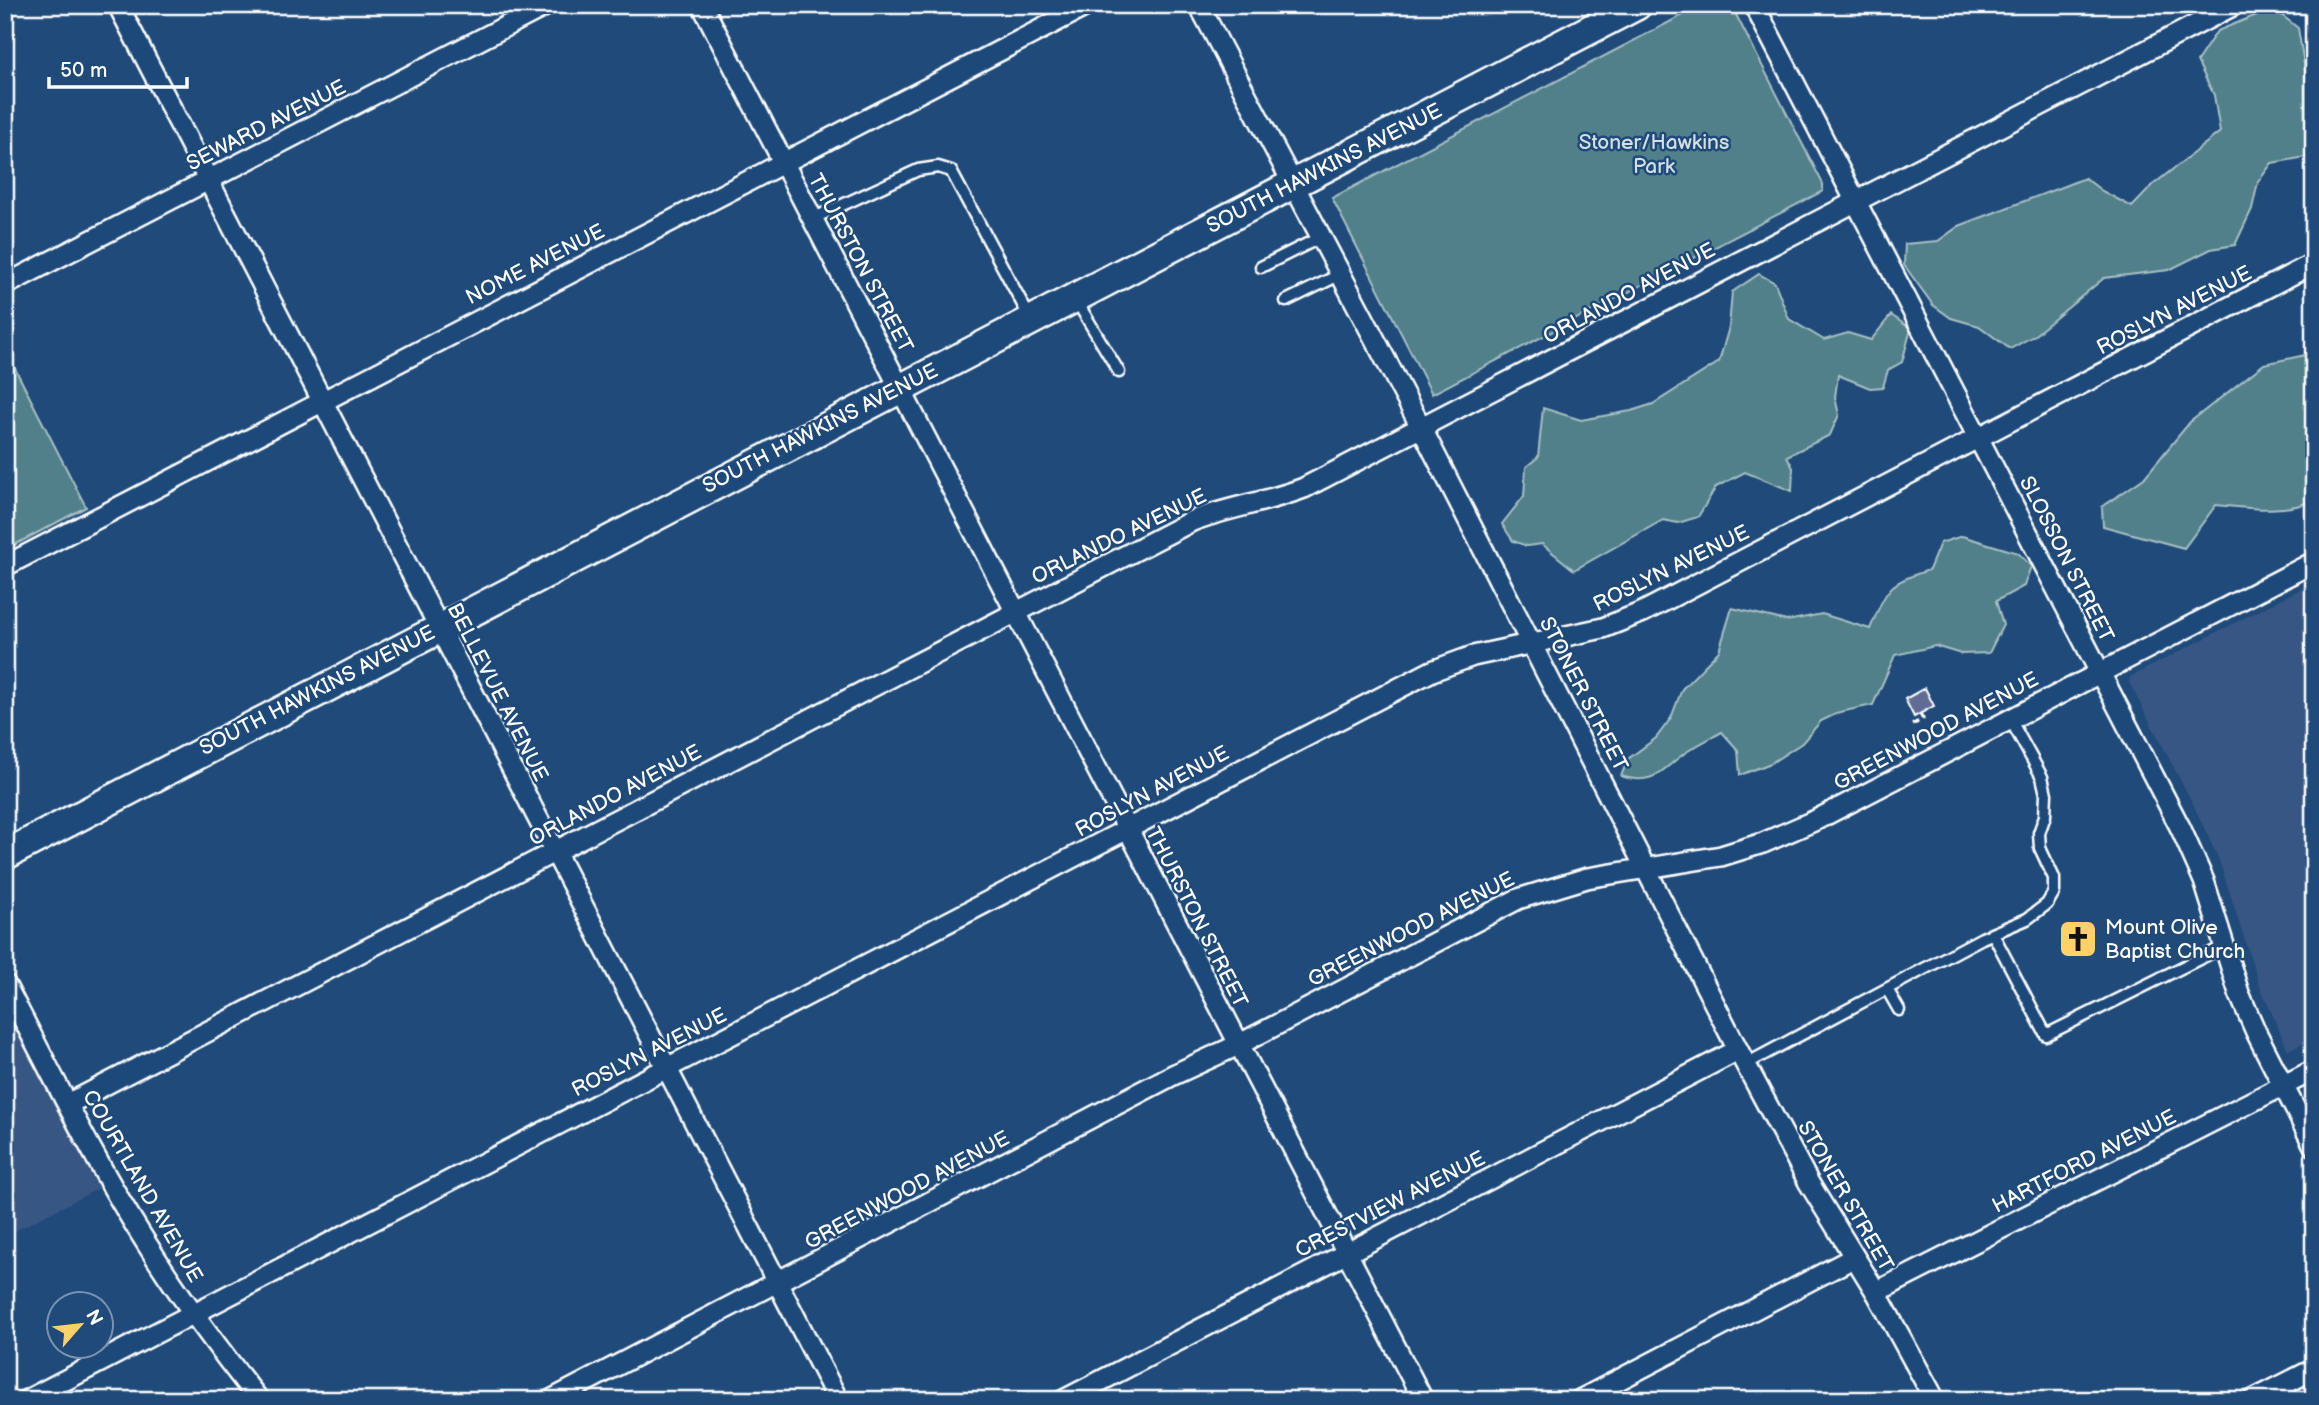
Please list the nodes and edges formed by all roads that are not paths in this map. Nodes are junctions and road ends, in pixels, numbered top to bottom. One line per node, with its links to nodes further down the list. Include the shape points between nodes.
1 (118, 5): 10 (street, BELLEVUE AVENUE)
2 (547, 5): 10 (street, SEWARD AVENUE)
3 (702, 5): 9 (street, THURSTON STREET)
4 (1088, 5): 9 (street, NOME AVENUE)
5 (1199, 5): 11 (street, STONER STREET)
6 (1637, 5): 11 (street, SOUTH HAWKINS AVENUE)
7 (1754, 5): 12 (street, SLOSSON STREET)
8 (2234, 5): 12 (street, ORLANDO AVENUE)
9 (783, 162): 13 (street, THURSTON STREET); 24 (street, NOME AVENUE)
10 (207, 181): 18 (street, SEWARD AVENUE); 24 (street, BELLEVUE AVENUE)
11 (1293, 184): 14 (street, STONER STREET); 19 (street, SOUTH HAWKINS AVENUE)
12 (1855, 201): 25 (street, ORLANDO AVENUE); 26 (street, SLOSSON STREET)
13 (812, 219): 21 (lane, via 918,170 938,167 951,171); 23 (street, THURSTON STREET)
14 (1321, 237): 16 (lane); 17 (street, STONER STREET)
15 (2314, 263): 26 (street, ROSLYN AVENUE)
16 (1262, 267)
17 (1341, 274): 20 (lane); 25 (street, STONER STREET)
18 (5, 285)
19 (1074, 296): 21 (street, SOUTH HAWKINS AVENUE); 22 (lane)
20 (1286, 301)
21 (1031, 319): 23 (street, SOUTH HAWKINS AVENUE)
22 (1119, 372)
23 (900, 387): 29 (street, THURSTON STREET); 30 (street, SOUTH HAWKINS AVENUE)
24 (322, 402): 28 (street, NOME AVENUE); 30 (street, BELLEVUE AVENUE)
25 (1421, 427): 29 (street, ORLANDO AVENUE, via 1295,491 1192,521); 31 (street, STONER STREET)
26 (1978, 436): 31 (street, ROSLYN AVENUE, via 1643,612 1603,628); 32 (street, SLOSSON STREET)
27 (2314, 562): 32 (street, GREENWOOD AVENUE)
28 (5, 566)
29 (1015, 613): 34 (street, THURSTON STREET); 35 (street, ORLANDO AVENUE)
30 (439, 627): 35 (street, BELLEVUE AVENUE); 36 (street, SOUTH HAWKINS AVENUE)
31 (1532, 644): 34 (street, ROSLYN AVENUE, via 1473,656 1432,671); 37 (street, STONER STREET)
32 (2099, 672): 33 (street, GREENWOOD AVENUE); 39 (street, SLOSSON STREET, via 2181,829)
33 (2009, 718): 37 (street, GREENWOOD AVENUE, via 1763,844); 38 (lane, via 2042,777 2046,794 2040,848 2054,878 2054,892 2047,904 2027,919)
34 (1127, 831): 43 (street, THURSTON STREET); 45 (street, ROSLYN AVENUE)
35 (555, 853): 45 (street, BELLEVUE AVENUE); 48 (street, ORLANDO AVENUE)
36 (5, 855)
37 (1648, 869): 43 (street, GREENWOOD AVENUE, via 1587,878 1518,900); 44 (street, STONER STREET)
38 (1993, 934): 39 (lane, via 2046,1035); 41 (lane)
39 (2225, 946): 47 (street, SLOSSON STREET, via 2239,993)
40 (5, 985): 48 (street, COURTLAND AVENUE)
41 (1887, 989): 42 (lane); 44 (lane)
42 (1899, 1010)
43 (1238, 1045): 50 (street, THURSTON STREET); 52 (street, GREENWOOD AVENUE)
44 (1742, 1057): 50 (street, CRESTVIEW AVENUE); 51 (street, STONER STREET)
45 (667, 1070): 52 (street, BELLEVUE AVENUE); 54 (street, ROSLYN AVENUE)
46 (2314, 1070): 47 (street, HARTFORD AVENUE)
47 (2283, 1086): 49 (street, SLOSSON STREET); 53 (street, HARTFORD AVENUE)
48 (68, 1104): 54 (street, COURTLAND AVENUE, via 121,1202)
49 (2314, 1146)
50 (1346, 1253): 60 (street, CRESTVIEW AVENUE); 61 (street, THURSTON STREET)
51 (1853, 1258): 53 (street, STONER STREET); 62 (street)
52 (777, 1283): 58 (street, GREENWOOD AVENUE); 59 (street, BELLEVUE AVENUE)
53 (1876, 1292): 63 (street, STONER STREET)
54 (193, 1315): 56 (street, ROSLYN AVENUE); 57 (street, COURTLAND AVENUE)
55 (2314, 1369): 64 (street)
56 (27, 1400)
57 (259, 1400)
58 (551, 1400)
59 (838, 1400)
60 (1064, 1400)
61 (1423, 1400)
62 (1580, 1400)
63 (1935, 1400)
64 (2253, 1400)

